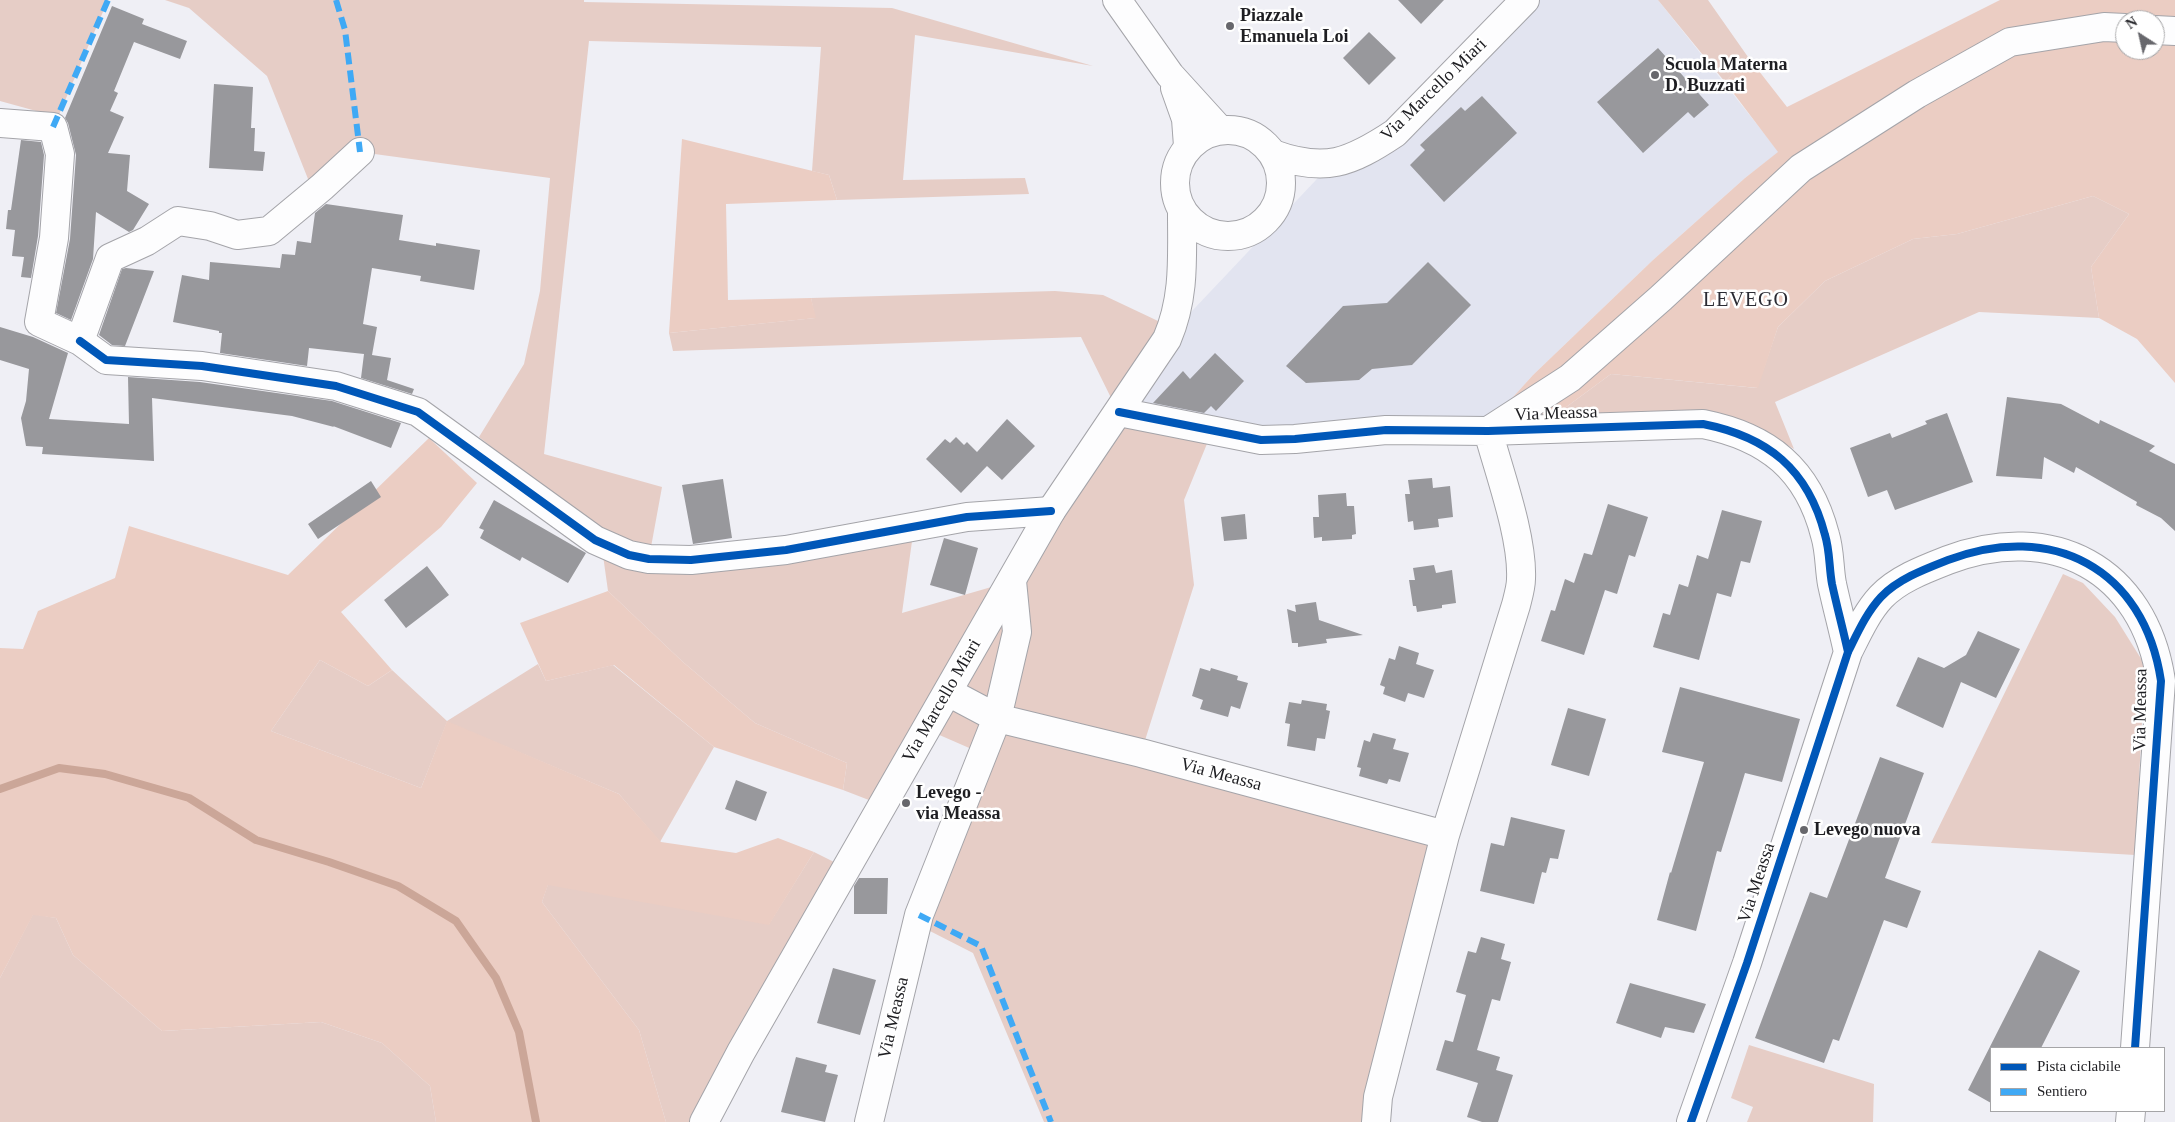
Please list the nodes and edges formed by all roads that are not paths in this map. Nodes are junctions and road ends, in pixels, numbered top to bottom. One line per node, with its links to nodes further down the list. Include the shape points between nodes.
1 (1117, 0): 4 (street)
2 (1525, 0): 10 (street, Via Marcello Miari, via 1395,133 1354,158)
3 (2115, 28): 17 (street, via 2010,42 1801,168 1662,298 1570,378)
4 (1170, 75): 6 (street); 7 (street, via 1186,118)
5 (0, 123): 15 (street, via 54,127 60,154 54,238 39,322)
6 (1220, 130): 7 (street, Via Marcello Miari); 9 (street, Via Marcello Miari, via 1250,134)
7 (1188, 146): 12 (street, Via Marcello Miari, via 1178,161 1174,179 1175,196)
8 (360, 152): 15 (street, via 269,231 237,235 210,226 178,221 147,241 110,258)
9 (1273, 154): 10 (street, Via Marcello Miari, via 1309,164); 11 (street, via 1280,176)
10 (1333, 162): 11 (street, Via Marcello Miari)
11 (1279, 199): 13 (street, Via Marcello Miari, via 1267,219 1248,233 1233,237)
12 (1182, 213): 13 (street, Via Marcello Miari, via 1204,232); 14 (street, Via Marcello Miari)
13 (1217, 236): 14 (street, Via Marcello Miari, via 1196,256)
14 (1182, 284): 16 (street, Via Marcello Miari, via 1173,324 1166,339)
15 (80, 341): 18 (street, via 106,360 202,366 336,386 418,412 595,540 629,555 649,559 691,560 786,550 967,518)
16 (1118, 412): 17 (street, Via Meassa, via 1261,440 1386,430); 18 (street, Via Marcello Miari)
17 (1488, 430): 20 (street, Via Meassa, via 1702,424 1725,429 1767,447 1797,474 1820,515); 23 (street, via 1512,518 1521,578 1516,605)
18 (1051, 512): 19 (street, Via Marcello Miari)
19 (1012, 581): 21 (street, Via Marcello Miari); 22 (street, Via Meassa, via 1017,632)
20 (1848, 652): 24 (street, Via Meassa, via 1864,620 1882,596 1900,582 1926,568 1981,550 2034,546 2057,550 2102,572 2136,610 2157,655 2161,681); 28 (street, Via Meassa, via 1747,964)
21 (948, 692): 22 (street, Via Meassa); 25 (street, Via Marcello Miari)
22 (997, 718): 23 (street, Via Meassa); 26 (street, Via Meassa, via 918,915)
23 (1445, 835): 27 (street, via 1378,1097)
24 (2135, 1047)
25 (704, 1122)
26 (869, 1122)
27 (1376, 1122)
28 (1691, 1122)

